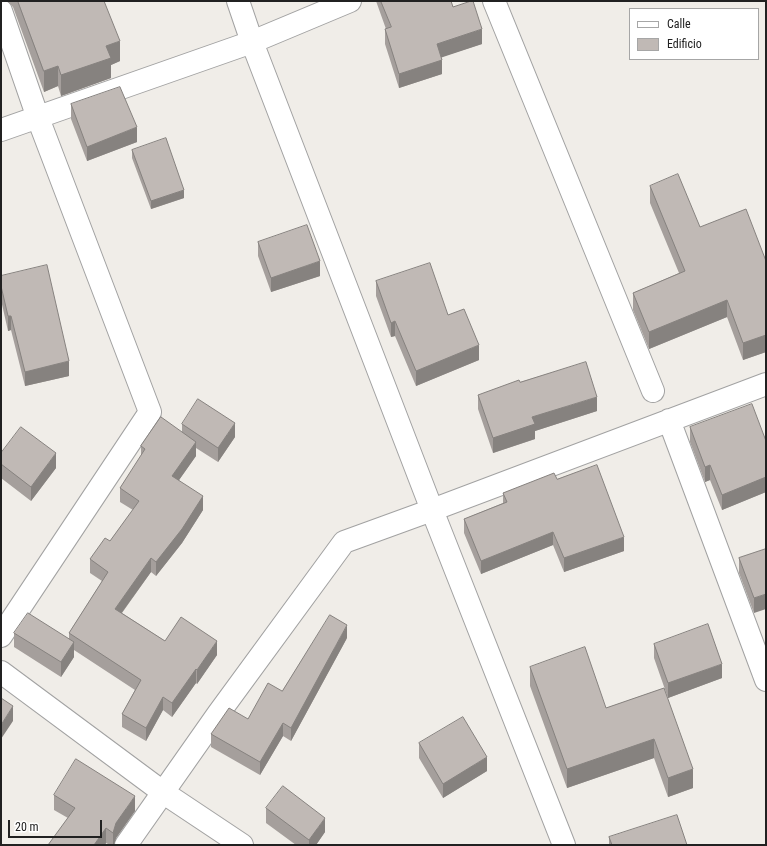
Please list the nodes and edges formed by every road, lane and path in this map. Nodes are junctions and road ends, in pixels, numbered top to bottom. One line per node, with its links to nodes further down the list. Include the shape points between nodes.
1 (238, 1): 5 (street)
2 (350, 1): 5 (street)
3 (494, 1): 9 (street)
4 (1, 11): 6 (street)
5 (252, 42): 6 (street); 11 (street)
6 (38, 118): 7 (street); 12 (street, via 150,412)
7 (1, 130)
8 (766, 384): 10 (street)
9 (653, 391)
10 (669, 420): 11 (street); 14 (street)
11 (432, 510): 15 (street, via 344,542); 18 (street)
12 (1, 636)
13 (1, 672): 15 (street)
14 (766, 680)
15 (164, 793): 16 (street); 17 (street)
16 (126, 845)
17 (242, 845)
18 (564, 845)

